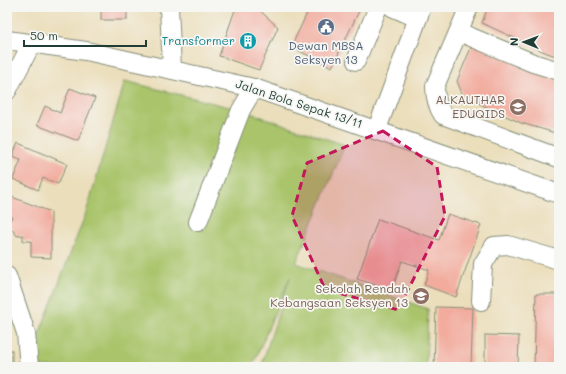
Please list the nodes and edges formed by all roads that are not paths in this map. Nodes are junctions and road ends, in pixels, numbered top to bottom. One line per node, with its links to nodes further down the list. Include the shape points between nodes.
1 (169, 7): 10 (street)
2 (378, 7): 9 (street)
3 (392, 7): 5 (street)
4 (469, 7): 6 (street)
5 (420, 13): 14 (street)
6 (459, 32): 11 (street); 15 (street, via 435,86 435,97 443,115)
7 (7, 40): 8 (street, Jalan Bola Sepak 13/11)
8 (32, 43): 10 (street, Jalan Bola Sepak 13/11); 13 (street)
9 (356, 61)
10 (172, 69): 12 (street, Jalan Bola Sepak 13/11)
11 (559, 72)
12 (254, 88): 14 (street, Jalan Bola Sepak 13/11); 17 (street, via 241,110)
13 (7, 91)
14 (377, 129): 16 (street, Jalan Bola Sepak 13/11)
15 (559, 158)
16 (559, 194)
17 (198, 222)
18 (559, 260): 20 (street, via 508,245 494,246 483,264)
19 (7, 276): 21 (street, via 26,333)
20 (481, 301)
21 (29, 367)

